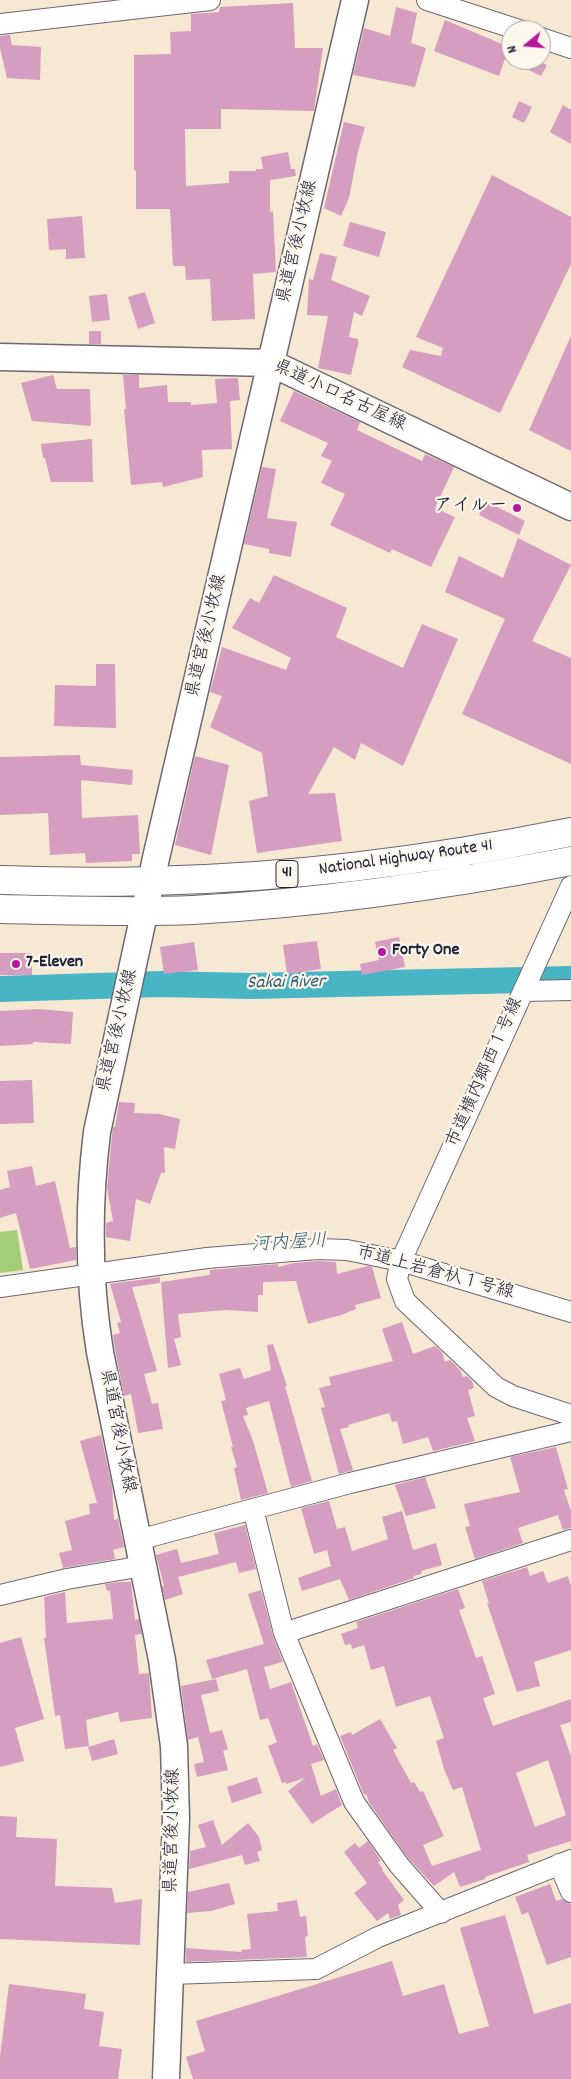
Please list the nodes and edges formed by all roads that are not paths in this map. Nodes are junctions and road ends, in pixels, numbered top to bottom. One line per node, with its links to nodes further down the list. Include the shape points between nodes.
1 (210, 0): 4 (street)
2 (355, 0): 9 (main road, 県道宮後小牧線)
3 (427, 0): 5 (street)
4 (0, 24)
5 (501, 24)
6 (551, 41): 7 (street)
7 (571, 48)
8 (0, 357): 9 (main road, 県道小口名古屋線)
9 (272, 363): 10 (main road, 県道小口名古屋線); 14 (main road, 県道宮後小牧線)
10 (571, 508)
11 (571, 832): 14 (highway, National Highway Route 41 / 41, via 484,849 368,865 288,874)
12 (571, 861): 17 (highway, National Highway Route 41 / 41, via 360,895 247,906)
13 (0, 880): 14 (highway, National Highway Route 41 / 41)
14 (152, 882): 17 (main road, 県道宮後小牧線)
15 (571, 886): 19 (street, 市道横内郷西１号線)
16 (0, 909): 17 (highway, National Highway Route 41 / 41)
17 (146, 910): 21 (main road, 県道宮後小牧線, via 97,1132 91,1194)
18 (571, 990): 19 (street)
19 (524, 991): 20 (street, 市道横内郷西１号線)
20 (401, 1261): 21 (street, 市道上岩倉杁１号線, via 347,1250 317,1249 207,1258); 23 (street, 市道上岩倉杁１号線); 24 (street, via 397,1279 405,1301 482,1376 513,1396)
21 (90, 1273): 22 (street, 市道上岩倉杁１号線); 27 (main road, 県道宮後小牧線, via 99,1346)
22 (0, 1286)
23 (571, 1312)
24 (571, 1415)
25 (571, 1431): 26 (street)
26 (252, 1509): 27 (street); 31 (street)
27 (138, 1540): 29 (main road, 県道宮後小牧線)
28 (571, 1540): 31 (street)
29 (143, 1566): 30 (street); 35 (main road, 県道宮後小牧線, via 163,1668 174,1758 176,1819)
30 (0, 1595)
31 (284, 1633): 34 (street, via 354,1802 398,1865)
32 (565, 1862): 33 (street); 34 (street)
33 (571, 1892)
34 (441, 1914): 35 (street, via 378,1937 316,1968)
35 (170, 1974): 36 (main road, 県道宮後小牧線)
36 (166, 2079)

